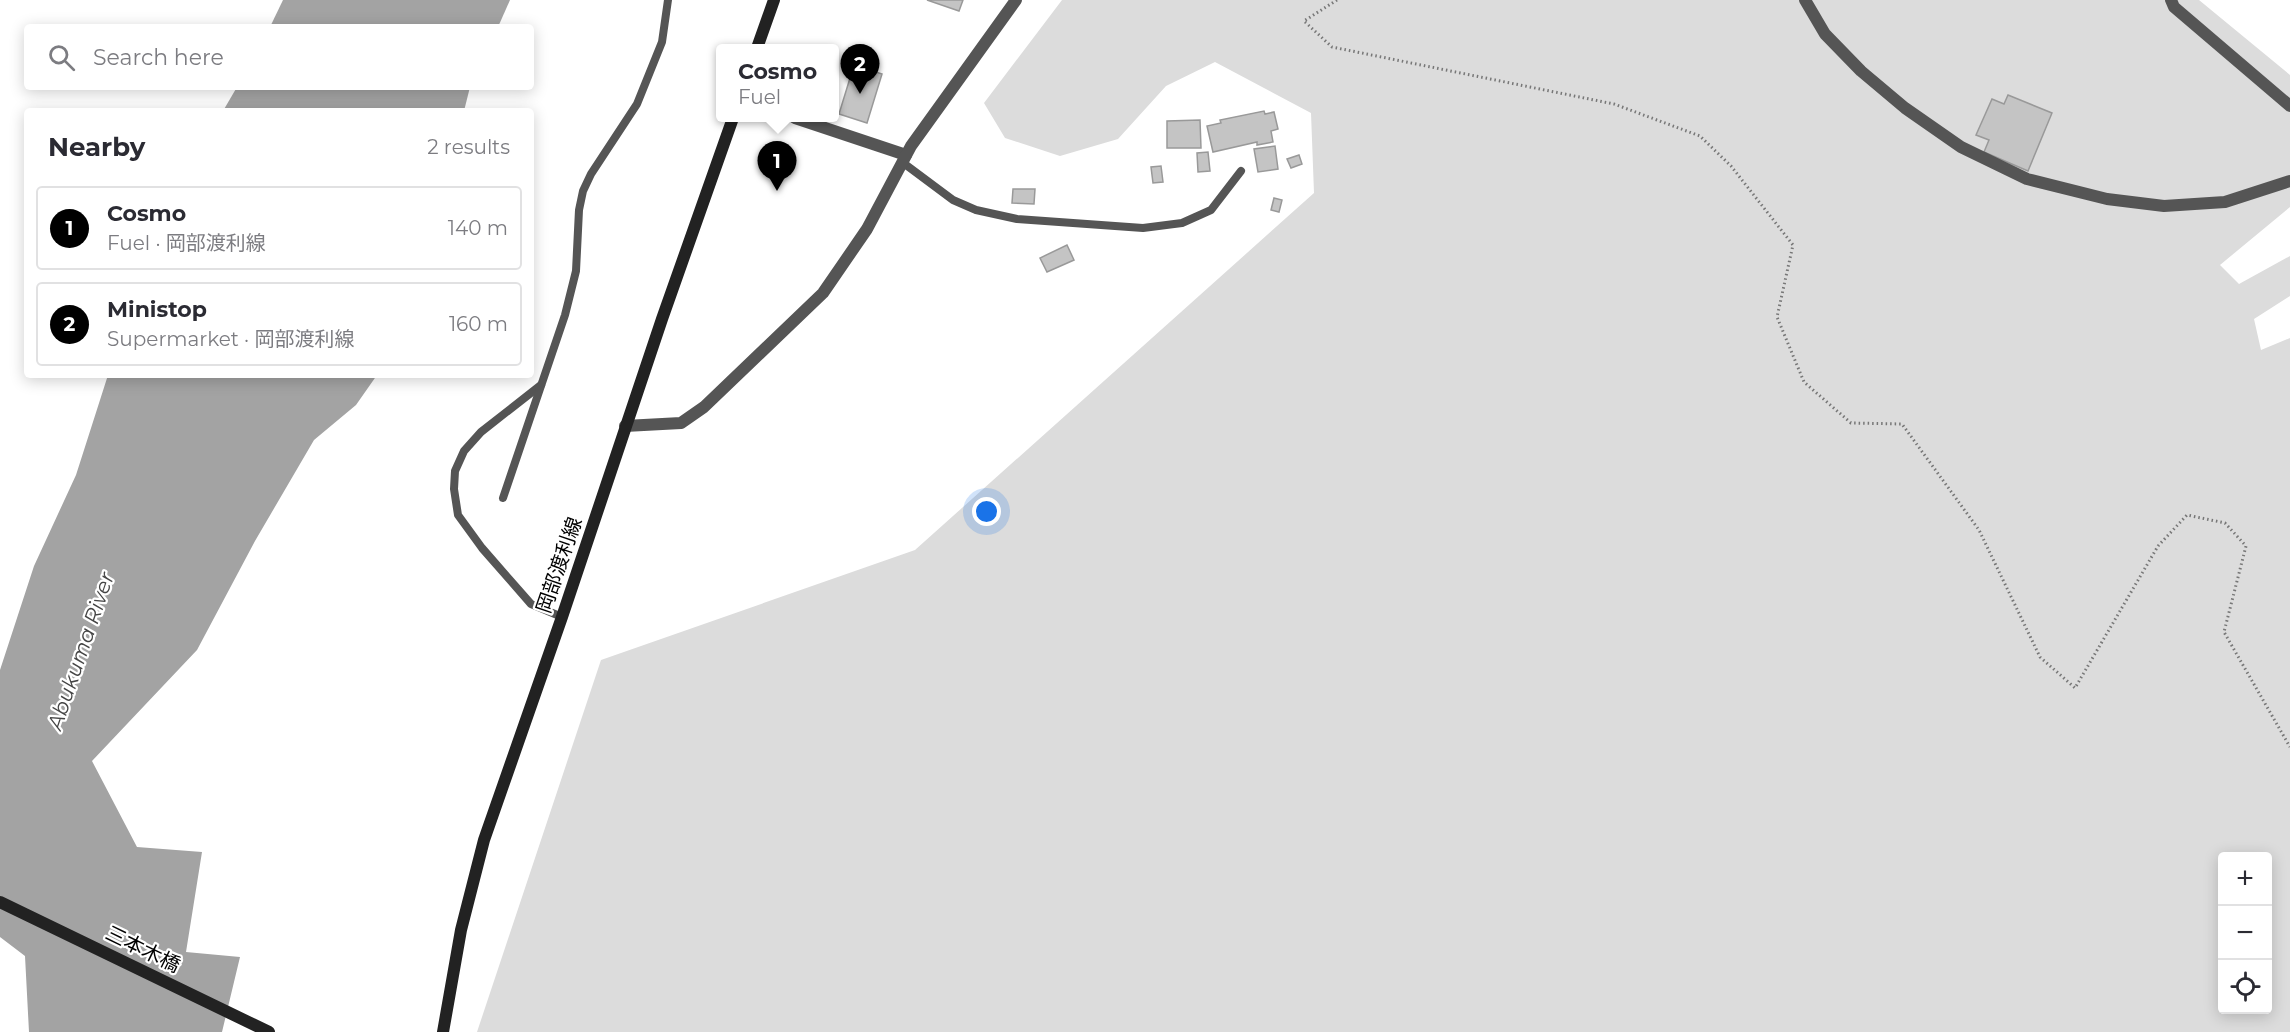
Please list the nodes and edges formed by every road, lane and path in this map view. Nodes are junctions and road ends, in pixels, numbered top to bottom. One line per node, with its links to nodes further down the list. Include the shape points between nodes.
1 (668, 0): 14 (lane, via 662,42 637,104 583,191 576,271)
2 (774, 0): 7 (main road)
3 (1016, 0): 11 (street)
4 (1337, 0): 18 (path, via 1304,21 1332,47 1614,104 1700,136 1731,166 1793,245 1777,317 1804,382 1851,423 1902,424 1979,530 2040,657 2075,688 2158,546 2187,515 2225,524 2246,546 2224,632)
5 (1806, 0): 13 (street, via 1825,34 1905,108 1960,147 2027,179 2107,199 2164,206 2225,202)
6 (2171, 0): 8 (street, via 2174,7)
7 (758, 44)
8 (2290, 106)
9 (731, 122): 15 (main road, 岡部渡利線)
10 (808, 122): 11 (street)
11 (904, 158): 12 (lane, via 952,200 976,210 1017,219 1143,228 1182,223 1211,210); 15 (street, via 867,229 823,293 760,354 704,407 681,423)
12 (1241, 171)
13 (2290, 181)
14 (542, 385): 16 (lane); 17 (lane, via 481,432 464,451 455,471 454,489 458,515 482,548 531,604)
15 (626, 426): 17 (main road, 岡部渡利線)
16 (503, 498)
17 (562, 617): 21 (main road, 岡部渡利線, via 484,840 461,930)
18 (2290, 747)
19 (0, 902): 20 (main road, 三本木橋)
20 (269, 1032)
21 (443, 1032)

